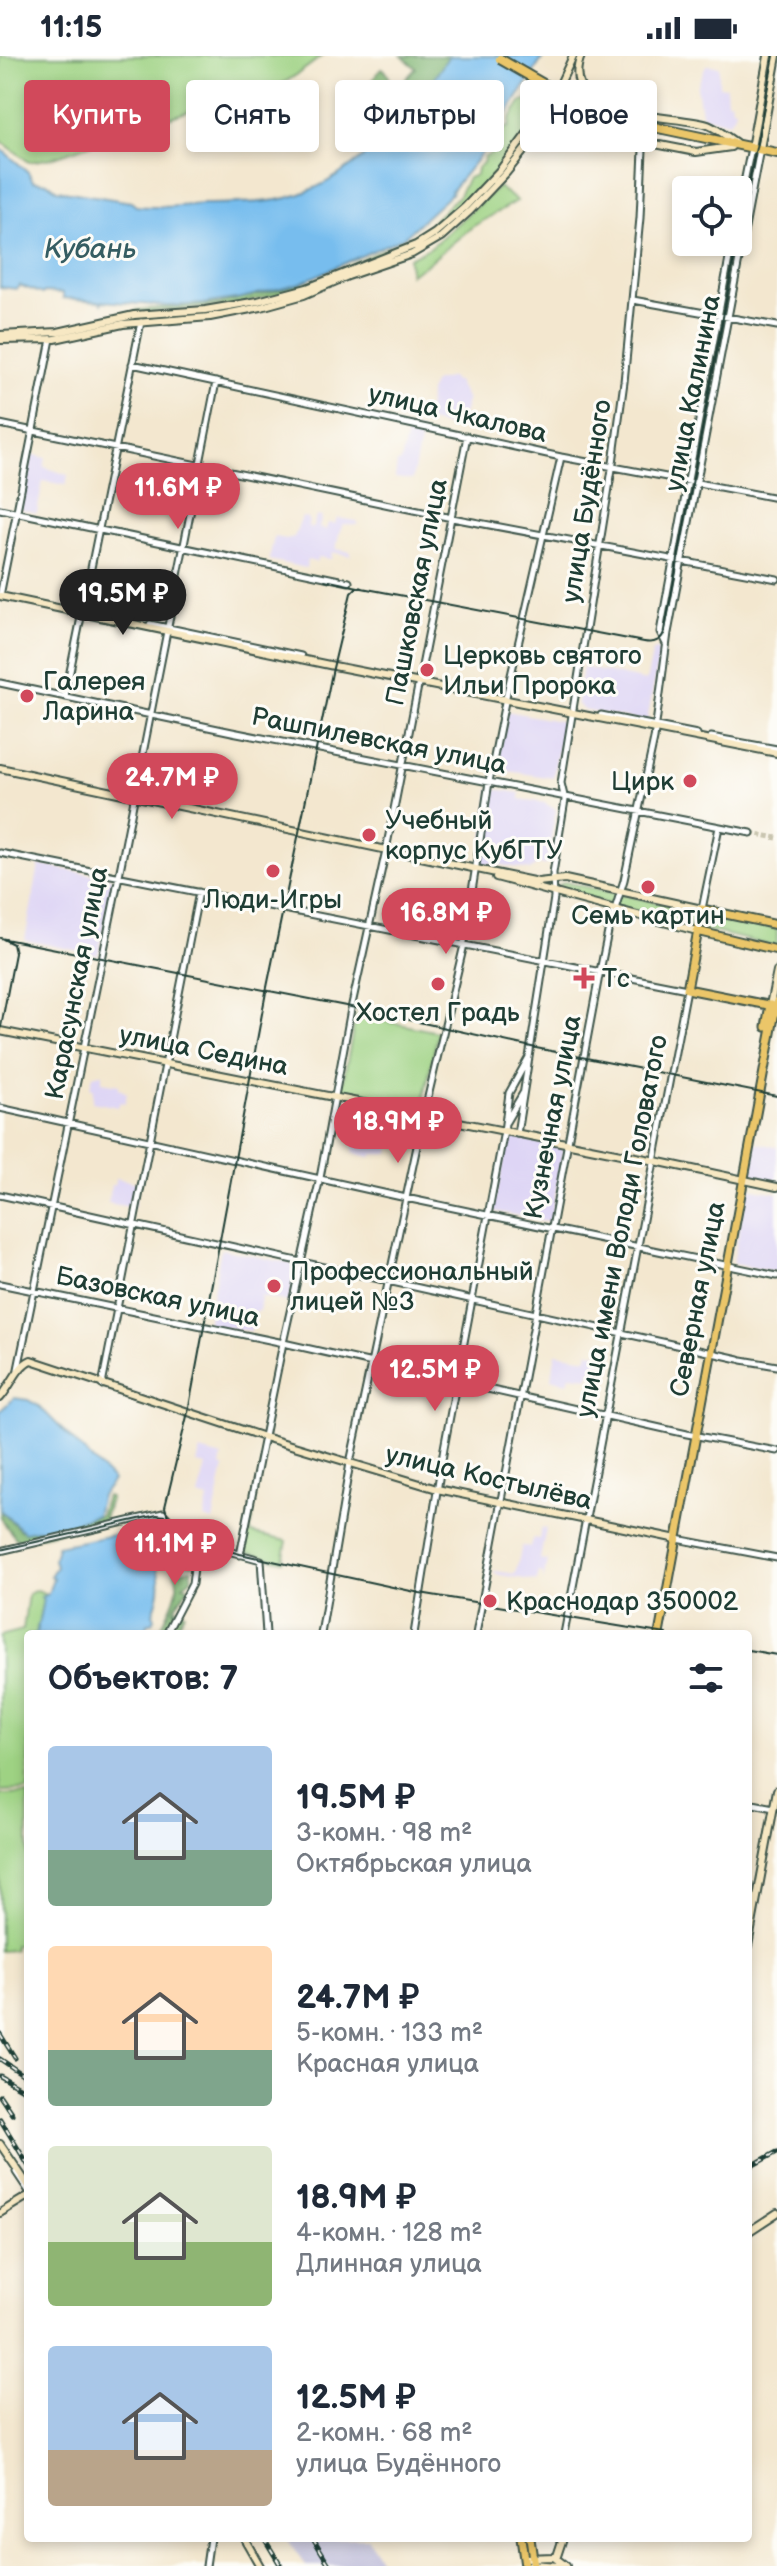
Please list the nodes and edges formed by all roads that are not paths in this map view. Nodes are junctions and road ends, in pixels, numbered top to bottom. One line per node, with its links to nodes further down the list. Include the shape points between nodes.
1 (573, 56): 6 (main road)
2 (581, 56): 7 (main road)
3 (768, 56): 18 (main road, улица Калинина)
4 (777, 56): 18 (main road, улица Калинина)
5 (498, 57): 10 (highway, bridge, via 594,113)
6 (562, 80)
7 (579, 80)
8 (657, 117): 9 (main road)
9 (710, 126): 12 (main road, via 715,134); 15 (main road)
10 (668, 131): 11 (highway); 12 (highway)
11 (691, 138): 16 (highway); 17 (main road, via 695,147)
12 (709, 138): 15 (highway)
13 (520, 145): 27 (main road, via 484,189 416,245 307,288 258,301)
14 (659, 145): 17 (main road); 22 (street)
15 (741, 146): 18 (highway)
16 (731, 147): 17 (main road); 18 (highway)
17 (686, 150)
18 (756, 150): 21 (highway); 23 (street, улица Калинина); 28 (street, улица Калинина)
19 (523, 152): 27 (main road, via 470,211 412,254 261,307 200,318)
20 (642, 152): 22 (street, улица Будённого)
21 (777, 154)
22 (644, 160): 25 (street, улица Будённого)
23 (748, 176)
24 (729, 256): 26 (street, улица Калинина)
25 (633, 300): 26 (street); 40 (street, улица Будённого)
26 (718, 316): 28 (street); 41 (street, улица Калинина)
27 (141, 318): 30 (main road); 31 (main road); 32 (street)
28 (727, 318): 29 (street); 42 (street, улица Калинина)
29 (777, 326)
30 (0, 337): 31 (main road)
31 (51, 339): 35 (street)
32 (132, 364): 33 (street, улица Чкалова); 37 (street)
33 (216, 382): 36 (street, улица Чкалова); 39 (street, Карасунская улица)
34 (0, 424): 35 (street)
35 (33, 430): 37 (street); 45 (street)
36 (467, 436): 38 (street, улица Чкалова); 46 (street, Пашковская улица)
37 (115, 446): 39 (street); 47 (street)
38 (561, 457): 40 (street, улица Чкалова); 48 (street)
39 (200, 465): 46 (street); 49 (street, Карасунская улица)
40 (613, 467): 41 (street, улица Чкалова); 50 (street, улица Будённого)
41 (687, 482): 42 (street, улица Чкалова); 51 (street, улица Калинина)
42 (695, 484): 43 (street, улица Чкалова); 52 (street, улица Калинина)
43 (777, 498)
44 (0, 509): 45 (street)
45 (15, 512): 47 (street); 55 (street)
46 (452, 518): 48 (street); 59 (street, Пашковская улица)
47 (98, 528): 49 (street); 56 (street)
48 (542, 536): 50 (street); 62 (street)
49 (183, 546): 54 (street); 57 (street, Карасунская улица)
50 (600, 547): 51 (street); 63 (street, улица Будённого)
51 (672, 560): 52 (street); 58 (street, улица Калинина, via 660,632)
52 (681, 561): 53 (street); 58 (street, улица Калинина)
53 (777, 579)
54 (349, 582)
55 (0, 595): 56 (main road)
56 (82, 612): 57 (main road); 61 (street)
57 (166, 629): 59 (main road); 64 (street, Карасунская улица)
58 (666, 644): 65 (street, улица Калинина)
59 (418, 681): 62 (main road); 69 (street, Пашковская улица)
60 (0, 683): 61 (street, Рашпилевская улица)
61 (65, 696): 64 (street, Рашпилевская улица)
62 (506, 698): 63 (main road); 71 (street)
63 (573, 712): 65 (main road); 73 (street, улица Будённого, via 561,783)
64 (150, 714): 69 (street, Рашпилевская улица); 72 (street, Карасунская улица)
65 (655, 727): 66 (main road); 67 (street, улица Калинина); 68 (street)
66 (668, 732): 67 (street); 68 (main road)
67 (654, 739): 74 (street, улица Калинина)
68 (777, 751)
69 (402, 764): 71 (street, Рашпилевская улица); 77 (street, Пашковская улица)
70 (0, 769): 72 (main road)
71 (489, 782): 73 (street, Рашпилевская улица); 79 (street)
72 (133, 796): 77 (main road); 80 (street, Карасунская улица)
73 (564, 796): 74 (street, Рашпилевская улица); 81 (street, улица Будённого)
74 (638, 810): 75 (street, Рашпилевская улица); 82 (street, улица Калинина)
75 (719, 827): 76 (street, Рашпилевская улица); 86 (street, улица имени Володи Головатого)
76 (751, 833)
77 (386, 851): 79 (main road); 87 (street, Пашковская улица)
78 (0, 853): 80 (street)
79 (476, 871): 81 (main road); 84 (main road); 90 (street)
80 (119, 875): 83 (street); 98 (street, Карасунская улица)
81 (552, 880): 82 (main road); 84 (street, улица Будённого)
82 (621, 891): 85 (street, Кузнечная улица); 86 (main road)
83 (199, 892): 87 (street); 100 (street)
84 (552, 893): 85 (main road); 92 (street, улица Будённого)
85 (615, 909): 89 (main road); 93 (street, Кузнечная улица)
86 (702, 909): 88 (main road); 89 (main road, улица имени Володи Головатого)
87 (370, 925): 90 (street); 102 (street, Пашковская улица)
88 (777, 925)
89 (697, 931): 91 (main road); 95 (main road, улица имени Володи Головатого)
90 (463, 944): 92 (street); 104 (street)
91 (777, 950)
92 (544, 960): 93 (street); 99 (street, улица Будённого)
93 (600, 971): 95 (street); 109 (street, Кузнечная улица)
94 (777, 971): 96 (main road, Северная улица)
95 (687, 989): 96 (main road); 110 (street, улица имени Володи Головатого)
96 (775, 1005): 112 (main road, Северная улица)
97 (0, 1031): 98 (main road, улица Седина)
98 (83, 1047): 100 (main road, улица Седина); 105 (street, Карасунская улица)
99 (531, 1054): 101 (street, улица Будённого); 106 (street, улица Будённого, via 509,1093)
100 (166, 1063): 102 (main road, улица Седина); 108 (street)
101 (525, 1090): 106 (street, улица Будённого); 107 (street, улица Будённого)
102 (337, 1097): 104 (main road, улица Седина); 111 (street, Пашковская улица)
103 (0, 1108): 105 (street)
104 (424, 1115): 106 (main road, улица Седина); 115 (street)
105 (68, 1123): 108 (street); 116 (street, Карасунская улица)
106 (505, 1127): 107 (main road, улица Седина); 117 (street, улица Будённого)
107 (517, 1134): 109 (main road, улица Седина)
108 (150, 1140): 111 (street); 118 (street)
109 (568, 1144): 110 (main road, улица Седина); 119 (street, Кузнечная улица)
110 (653, 1161): 112 (main road, улица Седина); 120 (street, улица имени Володи Головатого)
111 (320, 1178): 115 (street); 121 (street, Пашковская улица)
112 (742, 1180): 113 (main road, улица Седина); 122 (main road, Северная улица)
113 (777, 1187)
114 (0, 1195): 116 (street)
115 (406, 1198): 117 (street); 124 (street)
116 (52, 1206): 118 (street); 126 (street, Карасунская улица)
117 (487, 1215): 119 (street); 127 (street, улица Будённого)
118 (134, 1225): 121 (street); 128 (street)
119 (552, 1229): 120 (street); 129 (street, Кузнечная улица)
120 (638, 1247): 122 (street); 130 (street, улица имени Володи Головатого)
121 (301, 1262): 124 (street); 131 (street, Пашковская улица)
122 (725, 1266): 123 (street); 132 (main road, Северная улица)
123 (777, 1276)
124 (389, 1282): 127 (street); 133 (street)
125 (0, 1284): 126 (street, Базовская улица)
126 (34, 1291): 128 (street, Базовская улица); 135 (street, Карасунская улица)
127 (471, 1300): 129 (street); 136 (street, улица Будённого)
128 (117, 1309): 131 (street, Базовская улица); 137 (street)
129 (536, 1315): 130 (street); 138 (street, Кузнечная улица)
130 (622, 1334): 132 (street); 140 (street, улица имени Володи Головатого)
131 (283, 1343): 133 (street, Базовская улица); 142 (street, Пашковская улица)
132 (709, 1354): 134 (street); 141 (main road, Северная улица)
133 (372, 1364): 136 (street, Базовская улица); 144 (street)
134 (777, 1366)
135 (18, 1371): 137 (main road, улица Костылёва, via 31,1360); 139 (main road, Карасунская улица)
136 (456, 1382): 138 (street, Базовская улица); 145 (street, улица Будённого)
137 (102, 1385): 142 (main road, улица Костылёва)
138 (520, 1396): 140 (street, Базовская улица); 146 (street, Кузнечная улица)
139 (0, 1398)
140 (606, 1415): 141 (street, Базовская улица); 147 (street, улица имени Володи Головатого)
141 (694, 1435): 143 (street, Базовская улица); 148 (main road, Северная улица)
142 (264, 1437): 144 (main road, улица Костылёва); 151 (street, Пашковская улица)
143 (777, 1451)
144 (350, 1463): 145 (main road, улица Костылёва); 155 (street)
145 (437, 1489): 146 (main road, улица Костылёва); 156 (street, улица Будённого)
146 (500, 1504): 147 (main road, улица Костылёва); 157 (street, Кузнечная улица)
147 (586, 1521): 148 (main road, улица Костылёва); 158 (street, улица имени Володи Головатого)
148 (675, 1539): 152 (street, улица Костылёва); 159 (main road, Северная улица)
149 (197, 1543): 150 (street, via 182,1536 163,1513); 151 (street); 153 (street, via 192,1584)
150 (0, 1551)
151 (240, 1555): 154 (street, via 261,1560)
152 (777, 1558)
153 (168, 1630)
154 (266, 1630)
155 (322, 1630)
156 (415, 1630)
157 (477, 1630)
158 (565, 1630)
159 (658, 1630)
160 (777, 1790): 162 (main road)
161 (752, 1804): 162 (street)
162 (774, 1808): 163 (main road)
163 (752, 1907)
164 (0, 2146): 165 (main road)
165 (24, 2184)
166 (24, 2193): 168 (main road)
167 (777, 2212): 169 (main road)
168 (0, 2213)
169 (752, 2228)
170 (209, 2542): 179 (street)
171 (248, 2542): 180 (main road)
172 (522, 2542): 177 (main road)
173 (530, 2542): 177 (main road)
174 (560, 2542): 178 (main road)
175 (561, 2542): 176 (main road)
176 (560, 2550): 178 (main road); 181 (main road)
177 (529, 2563): 178 (main road)
178 (555, 2563): 181 (main road)
179 (206, 2566)
180 (262, 2566)
181 (566, 2566)

